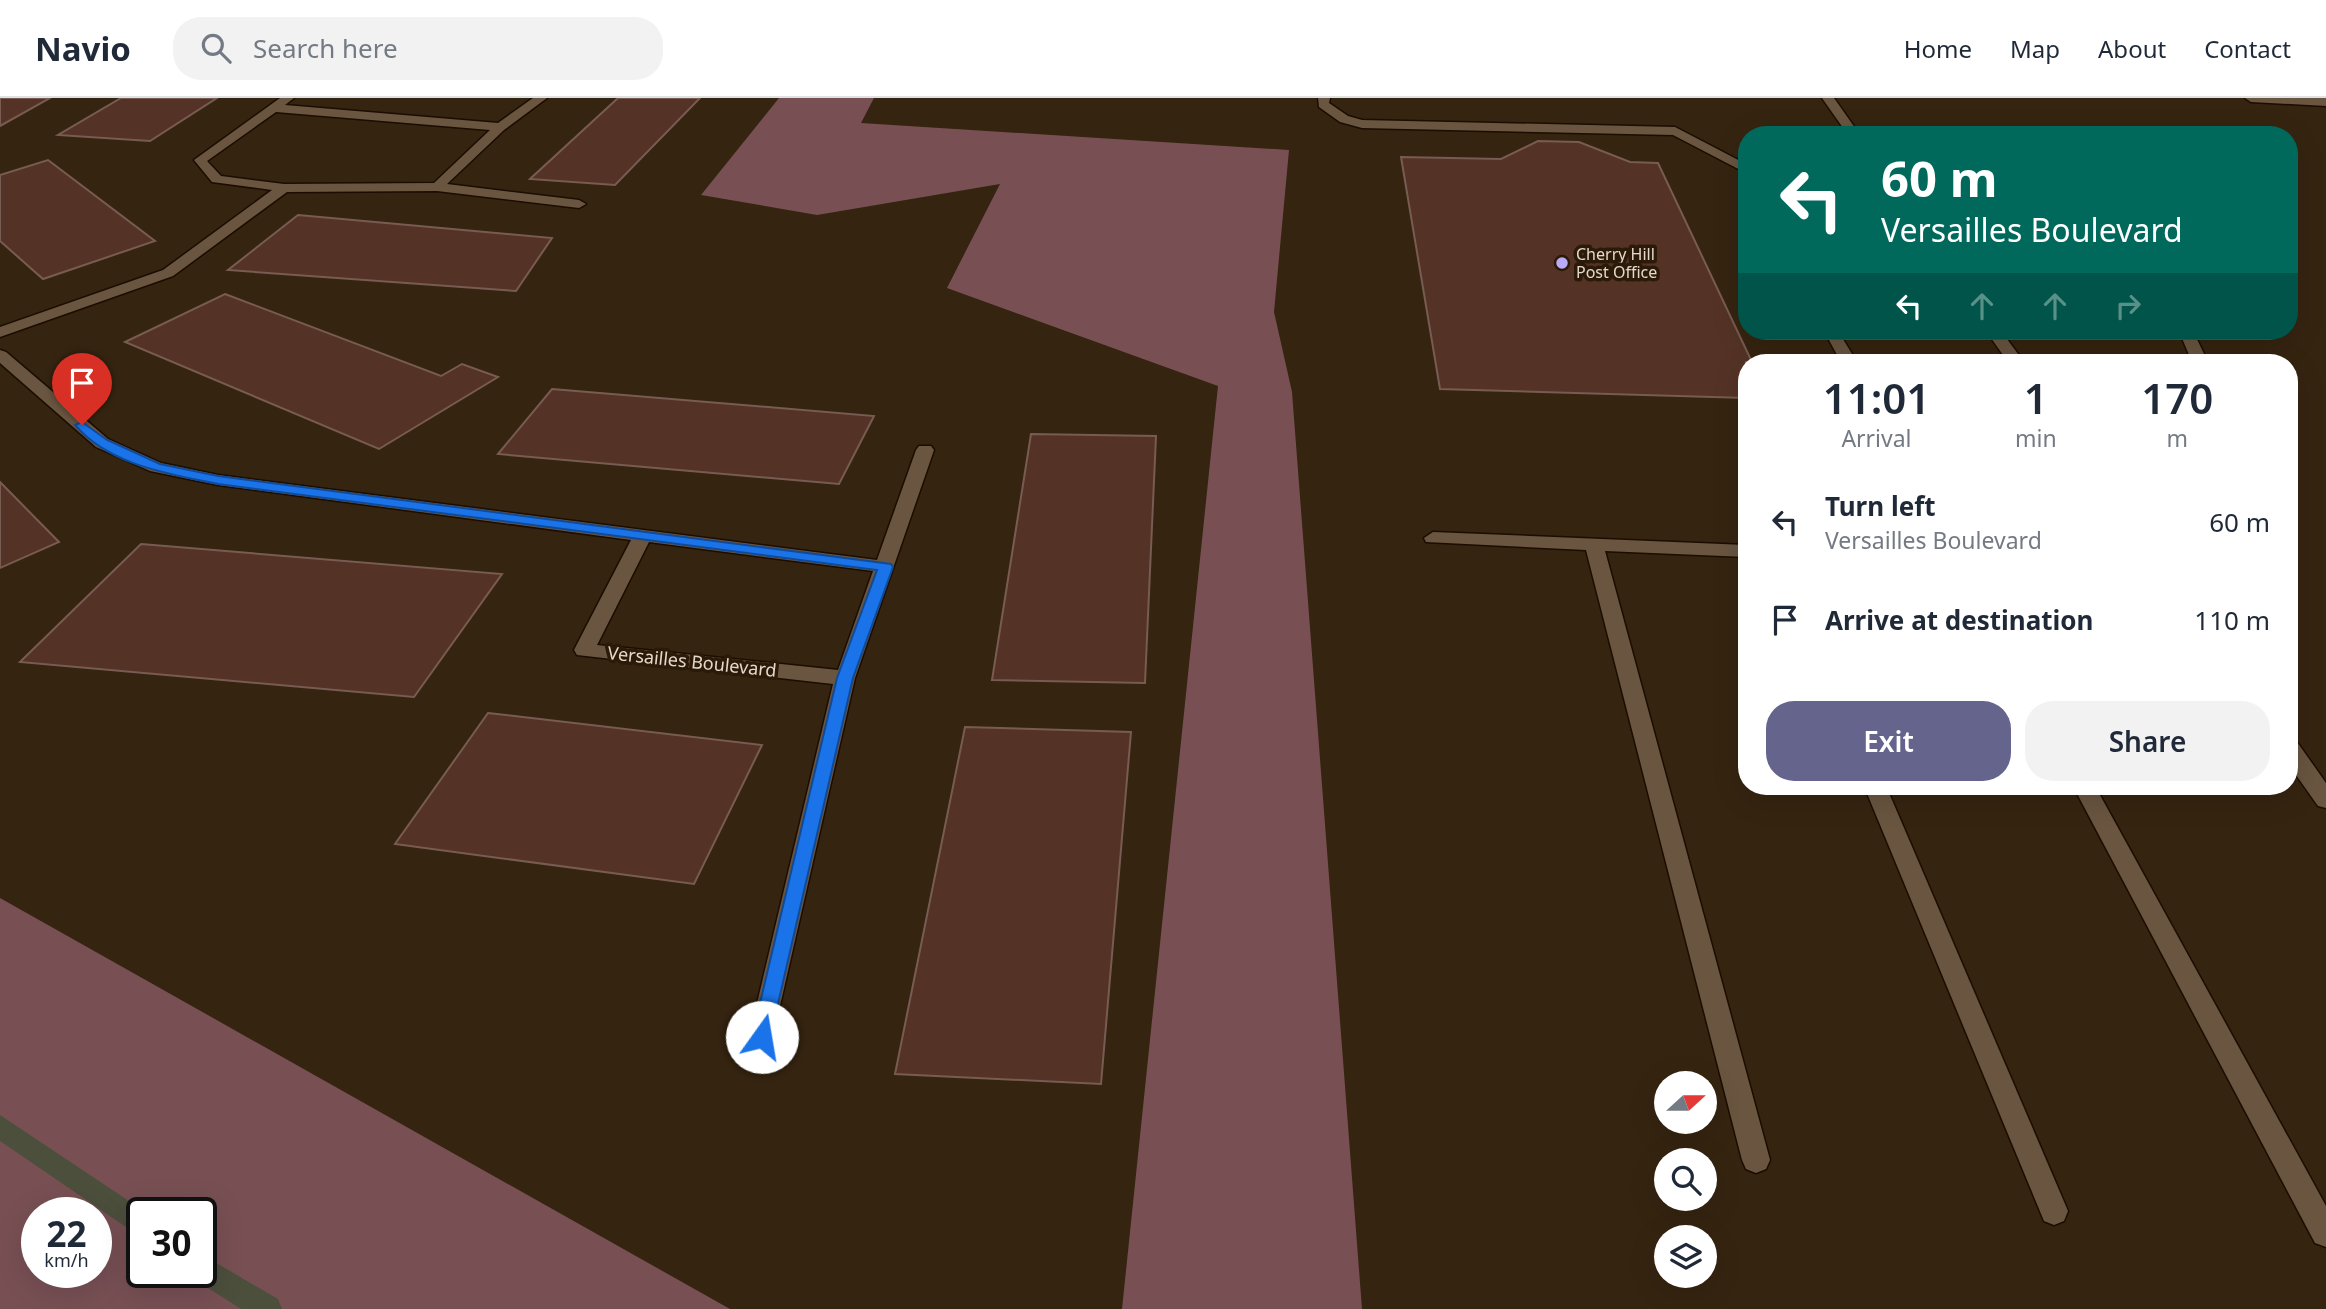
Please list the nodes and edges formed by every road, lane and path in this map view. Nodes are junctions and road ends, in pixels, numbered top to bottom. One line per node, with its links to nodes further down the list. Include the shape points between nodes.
1 (288, 98): 7 (street)
2 (541, 98): 9 (street)
3 (1324, 98): 10 (street, via 1323,104 1331,112 1362,124 1675,131)
4 (1828, 98): 8 (street)
5 (2251, 98): 6 (street)
6 (2326, 102)
7 (274, 108): 9 (street); 12 (street, via 200,160 217,179)
8 (1848, 126)
9 (500, 127): 11 (street)
10 (1738, 165)
11 (437, 187): 12 (street); 13 (street)
12 (284, 188): 14 (street, via 168,273)
13 (579, 204)
14 (0, 332)
15 (0, 355): 17 (street, via 102,443 156,467 218,480)
16 (925, 450): 21 (street)
17 (643, 535): 21 (street); 22 (street, Versailles Boulevard, via 584,650)
18 (1433, 538): 19 (street)
19 (1594, 545): 20 (street); 29 (street)
20 (1738, 551)
21 (886, 567): 22 (street)
22 (845, 678): 28 (street)
23 (2298, 757): 24 (street)
24 (2317, 776): 27 (street)
25 (1879, 795): 30 (street)
26 (2089, 795): 31 (street)
27 (2326, 800)
28 (762, 1037)
29 (1756, 1160)
30 (2054, 1211)
31 (2325, 1233)

